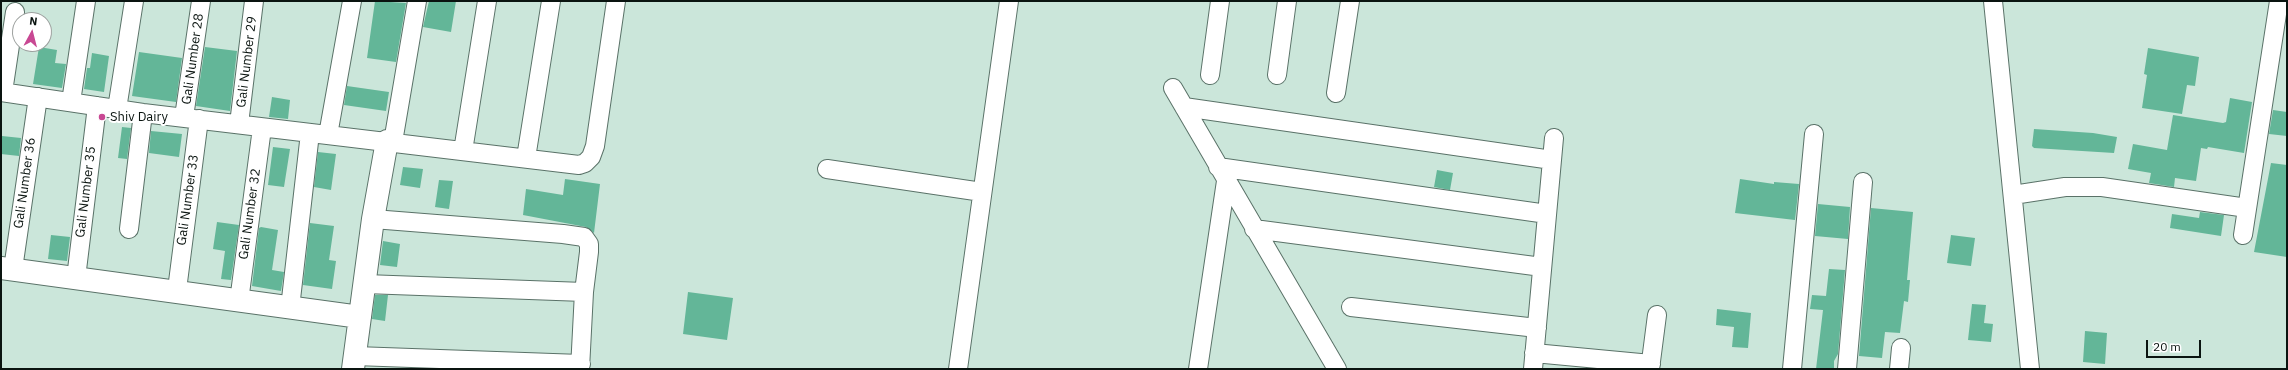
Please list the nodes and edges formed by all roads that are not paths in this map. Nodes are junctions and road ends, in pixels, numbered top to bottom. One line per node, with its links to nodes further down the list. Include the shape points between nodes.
1 (86, 1): 24 (street)
2 (134, 1): 27 (street)
3 (201, 1): 29 (street, Gali Number 28)
4 (254, 1): 30 (street, Gali Number 29)
5 (352, 1): 34 (street)
6 (417, 1): 36 (street)
7 (487, 1): 37 (street)
8 (551, 1): 38 (street)
9 (616, 1): 38 (street, via 592,158 579,165)
10 (1009, 1): 43 (street)
11 (1220, 1): 18 (street)
12 (1287, 1): 19 (street)
13 (1350, 1): 22 (street)
14 (1993, 1): 44 (street)
15 (2279, 1): 17 (street)
16 (12, 30): 21 (street)
17 (2280, 42): 45 (street)
18 (1210, 75)
19 (1277, 75)
20 (1173, 88): 26 (street)
21 (2, 92): 23 (street)
22 (1336, 93)
23 (38, 97): 24 (street); 52 (street, Gali Number 36)
24 (71, 102): 25 (street)
25 (97, 106): 27 (street); 53 (street, Gali Number 35)
26 (1184, 107): 39 (street); 41 (street)
27 (117, 108): 28 (street)
28 (143, 113): 29 (street); 49 (street)
29 (192, 118): 30 (street); 54 (street, Gali Number 33)
30 (239, 124): 31 (street)
31 (262, 128): 32 (street); 57 (street, Gali Number 32)
32 (310, 133): 34 (street); 59 (street)
33 (1814, 134): 71 (street)
34 (328, 135): 36 (street)
35 (1554, 138): 39 (street)
36 (390, 142): 37 (street); 47 (street)
37 (463, 151): 38 (street)
38 (526, 158)
39 (1552, 160): 46 (street)
40 (827, 169): 43 (street)
41 (1222, 174): 46 (street); 48 (street); 69 (street)
42 (1863, 182): 72 (street)
43 (982, 192): 68 (street)
44 (2013, 196): 45 (street, via 2065,187 2102,187); 74 (street)
45 (2246, 208): 50 (street)
46 (1547, 214): 51 (street)
47 (373, 219): 55 (street); 56 (street, via 584,237 589,248)
48 (1254, 229): 51 (street); 70 (street)
49 (129, 230)
50 (2243, 234)
51 (1542, 267): 62 (street)
52 (7, 269): 53 (street)
53 (76, 278): 57 (street)
54 (178, 282)
55 (365, 284): 56 (street); 61 (street)
56 (584, 292): 67 (street)
57 (239, 301): 59 (street)
58 (1351, 307): 62 (street)
59 (290, 308): 61 (street)
60 (1657, 316): 66 (street)
61 (360, 317): 65 (street)
62 (1537, 328): 64 (street)
63 (1901, 348): 73 (street)
64 (1534, 361): 66 (street)
65 (354, 363): 67 (street)
66 (1650, 366)
67 (581, 367)
68 (958, 369)
69 (1198, 369)
70 (1337, 369)
71 (1792, 369)
72 (1847, 369)
73 (1899, 369)
74 (2030, 369)

